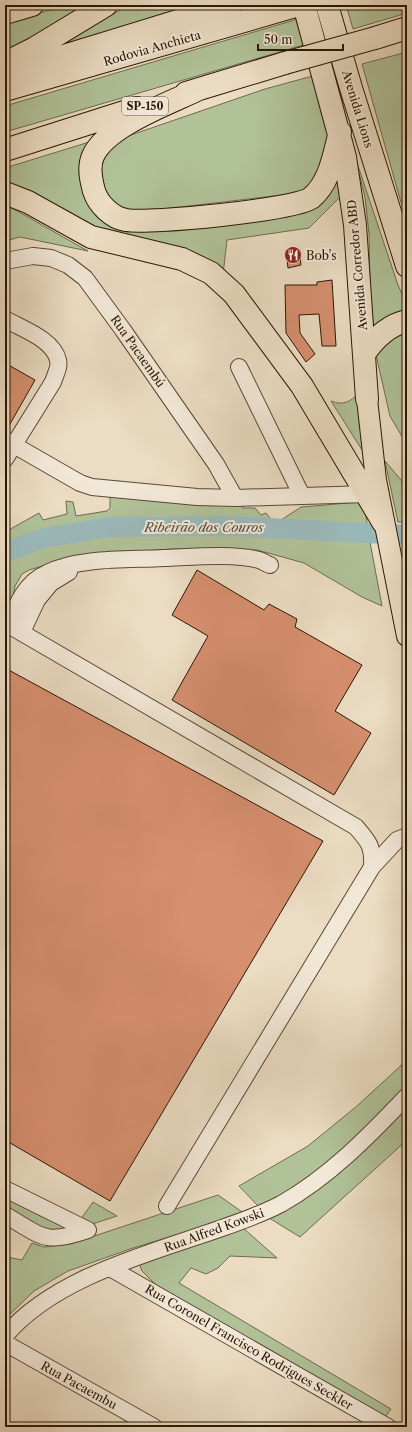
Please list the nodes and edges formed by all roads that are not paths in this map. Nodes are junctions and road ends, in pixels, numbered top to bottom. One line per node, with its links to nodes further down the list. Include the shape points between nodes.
1 (32, 5): 7 (highway)
2 (106, 5): 11 (highway, via 36,48)
3 (230, 5): 12 (highway, Rodovia Anchieta)
4 (299, 5): 14 (highway, Rodovia Anchieta)
5 (304, 5): 15 (highway, Avenida Lions)
6 (327, 5): 18 (highway, Avenida Lions)
7 (5, 13)
8 (407, 28): 10 (highway, SP-150)
9 (407, 35): 10 (highway)
10 (377, 37): 13 (highway, SP-150, bridge)
11 (5, 63)
12 (5, 74)
13 (199, 89): 15 (highway, via 122,127 102,142 93,156 90,177 96,198 108,212 125,220 152,220 258,211 304,202 323,182); 16 (highway, SP-150)
14 (5, 90)
15 (340, 132): 24 (highway, Avenida Corredor ABD, via 355,225)
16 (5, 150)
17 (5, 193): 29 (highway, via 28,202 91,237 182,259 211,273 234,294 297,379)
18 (389, 213): 19 (highway); 21 (highway)
19 (407, 236)
20 (5, 261): 31 (street, Rua Pacaembú, via 33,256 51,258 68,265 85,278 216,464)
21 (407, 266)
22 (5, 319): 27 (street, via 46,342 58,360 53,382)
23 (407, 321): 24 (highway, via 397,323 381,333)
24 (364, 354): 26 (highway, Avenida Corredor ABD)
25 (239, 366): 30 (street)
26 (367, 399): 32 (main road)
27 (9, 442): 28 (street); 31 (street, via 80,483 92,487)
28 (5, 459)
29 (367, 494): 30 (street); 32 (highway)
30 (302, 496): 31 (street)
31 (235, 498)
32 (383, 525): 34 (main road)
33 (12, 627): 33 (street, via 13,613 21,596 32,583 46,573 66,566 99,561 192,557 249,558 270,565 248,567 185,562 107,564 70,572 51,583); 36 (street, via 356,827 370,844 373,854)
34 (407, 636)
35 (407, 836): 36 (street, via 397,840)
36 (372, 867): 39 (street)
37 (407, 1096): 41 (street, Rua Alfred Kowski, via 368,1137 315,1183 281,1204 256,1216)
38 (5, 1189): 40 (street, via 88,1230 65,1238 51,1239 42,1237)
39 (167, 1206)
40 (5, 1215)
41 (110, 1268): 42 (street, Rua Alfred Kowski, via 53,1294 16,1323); 45 (street, Rua Coronel Francisco Rodrigues Seckler)
42 (5, 1336)
43 (5, 1343): 44 (street, Rua Pacaembu)
44 (154, 1427)
45 (388, 1427)

